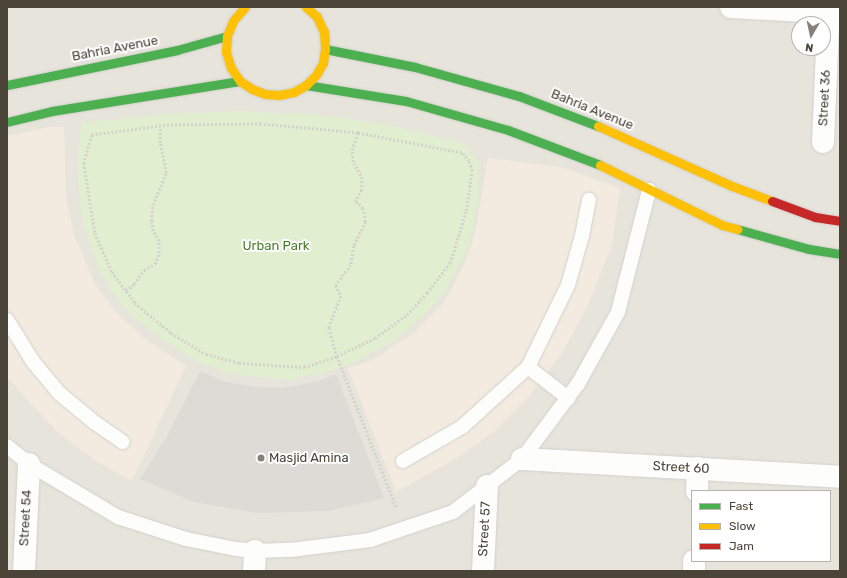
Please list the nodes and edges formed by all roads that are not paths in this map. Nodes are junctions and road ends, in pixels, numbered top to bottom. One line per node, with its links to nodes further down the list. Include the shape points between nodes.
1 (245, 7): 5 (street, via 233,20)
2 (306, 7): 6 (street, via 317,18 324,32)
3 (731, 7): 4 (street)
4 (829, 10): 11 (street, Street 36)
5 (227, 36): 7 (street, via 226,52 231,68); 8 (street, Bahria Avenue, via 177,50)
6 (326, 49): 9 (street, via 323,63); 14 (street, Bahria Avenue, via 415,67 519,96 618,134 732,186 815,217)
7 (240, 81): 9 (street, via 265,94 280,96); 10 (street, via 52,111)
8 (7, 84)
9 (306, 86): 12 (street, via 406,101 508,130 604,167)
10 (7, 122)
11 (823, 142)
12 (649, 190): 15 (street, via 722,225 809,249); 18 (lane, via 618,312)
13 (589, 200): 17 (lane, via 568,285)
14 (840, 221)
15 (840, 254)
16 (7, 320): 19 (lane, via 34,362 60,394)
17 (528, 367): 18 (lane); 22 (lane, via 462,427)
18 (568, 398): 21 (lane)
19 (123, 442)
20 (7, 446): 23 (lane)
21 (522, 459): 24 (street, Street 60); 26 (lane)
22 (403, 461)
23 (29, 464): 28 (lane, via 118,517); 29 (street, Street 54)
24 (698, 468): 25 (street, Street 60); 27 (street)
25 (840, 477)
26 (487, 486): 28 (lane, via 453,512 370,540 291,550); 30 (street, Street 57)
27 (697, 490)
28 (254, 561)
29 (24, 571)
30 (483, 571)

